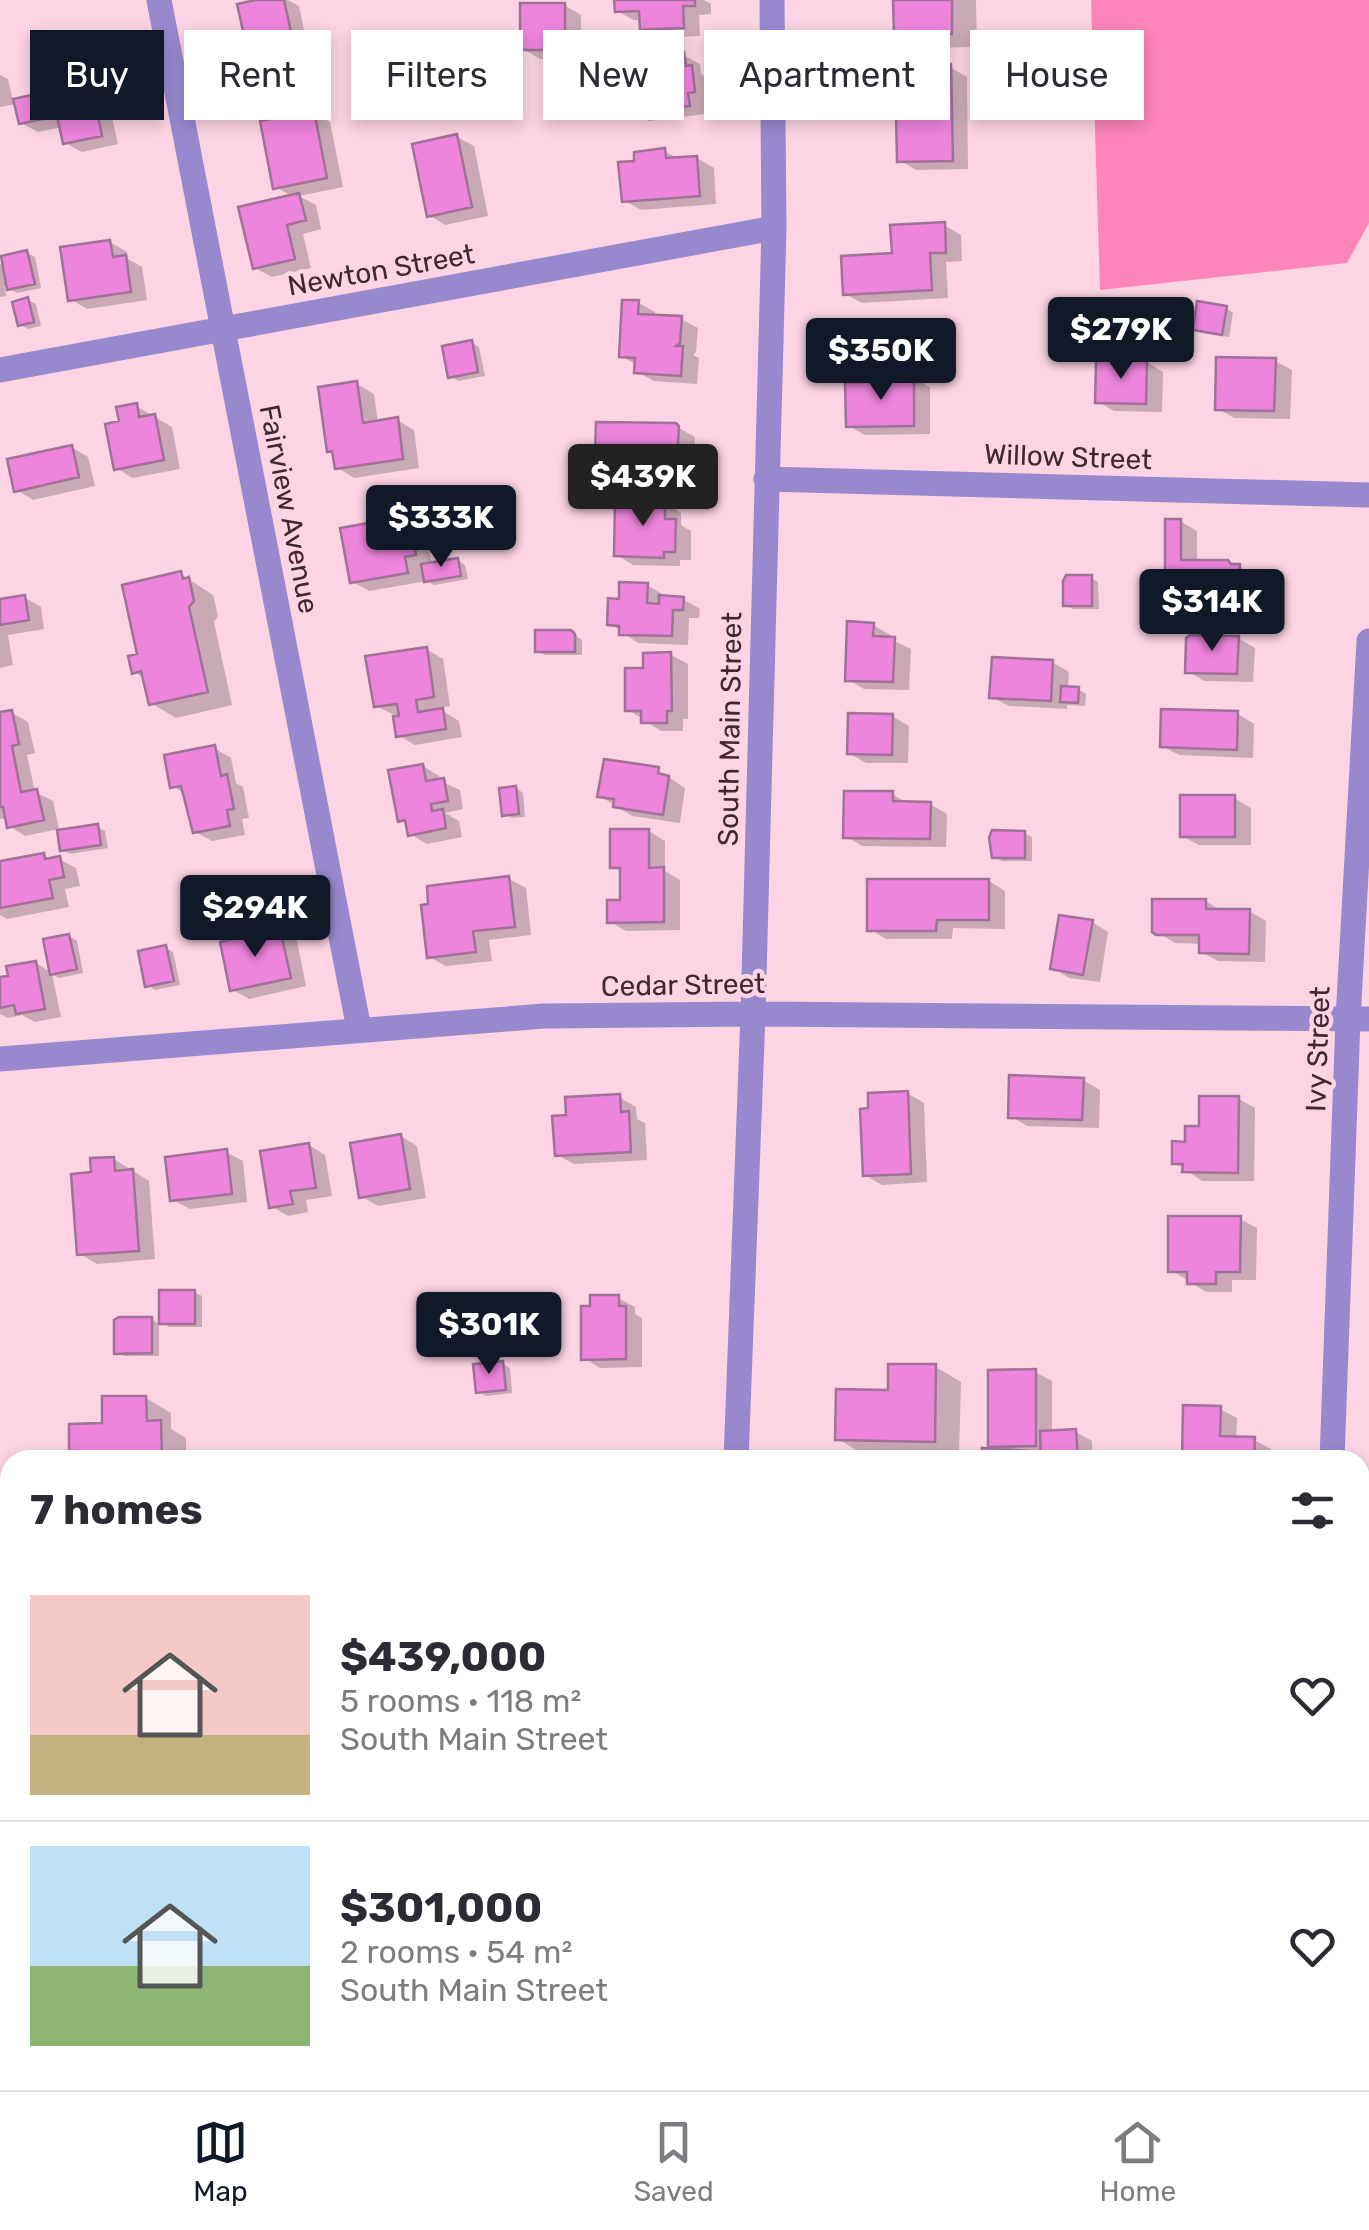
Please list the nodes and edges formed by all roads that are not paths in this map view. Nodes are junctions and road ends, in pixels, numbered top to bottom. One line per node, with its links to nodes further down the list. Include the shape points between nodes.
1 (159, 0): 4 (street, Fairview Avenue)
2 (772, 0): 3 (street, South Main Street)
3 (774, 228): 4 (street, Newton Street); 6 (street, South Main Street)
4 (224, 330): 5 (street, Newton Street); 11 (street, Fairview Avenue)
5 (0, 370)
6 (766, 480): 7 (street, Willow Street); 9 (street, South Main Street)
7 (1369, 495)
8 (1369, 641): 10 (street, Ivy Street)
9 (752, 1014): 10 (street, Cedar Street); 11 (street, Cedar Street, via 544,1016); 13 (street, South Main Street)
10 (1359, 1019): 14 (street, Ivy Street)
11 (359, 1029): 12 (street, Cedar Street)
12 (0, 1058)
13 (736, 1450)
14 (1333, 1450)

